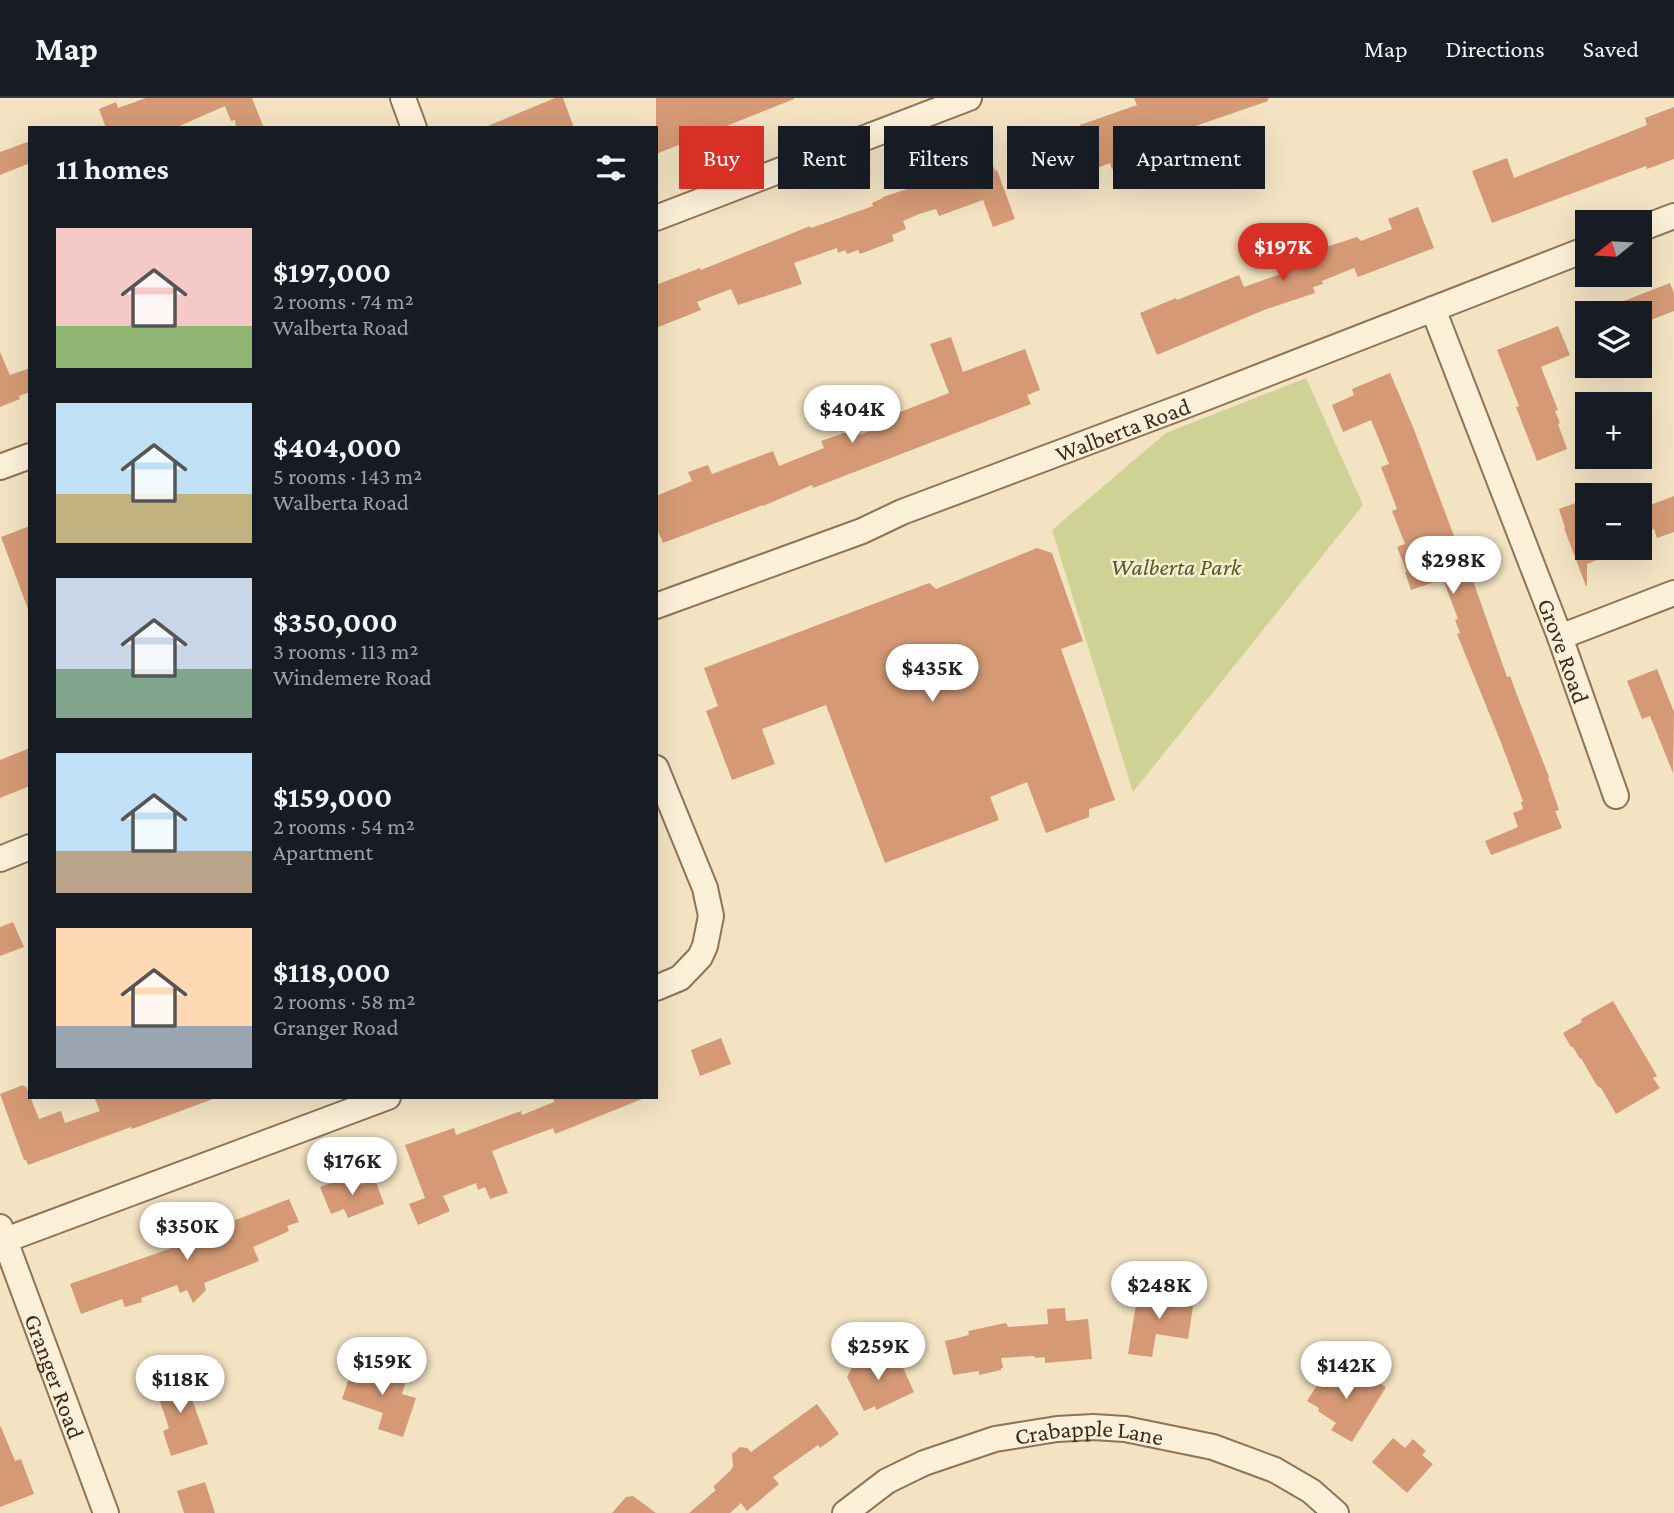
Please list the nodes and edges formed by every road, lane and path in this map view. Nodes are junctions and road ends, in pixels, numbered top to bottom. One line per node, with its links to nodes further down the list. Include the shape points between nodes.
1 (403, 98): 3 (street)
2 (970, 98): 5 (street)
3 (413, 126)
4 (1674, 216): 6 (street)
5 (658, 217)
6 (1652, 224)
7 (1575, 254): 8 (street, Walberta Road)
8 (1433, 309): 12 (street, Walberta Road); 13 (street, Grove Road)
9 (28, 457): 10 (street)
10 (0, 467)
11 (1674, 593): 13 (street)
12 (658, 605)
13 (1560, 637): 15 (street, Grove Road)
14 (658, 773): 18 (street, via 705,888 711,916 700,957 680,978)
15 (1616, 796)
16 (28, 848): 17 (street)
17 (0, 859)
18 (658, 987)
19 (382, 1099): 20 (street)
20 (2, 1236): 21 (street, Granger Road)
21 (106, 1513)
22 (845, 1513): 23 (street, Crabapple Lane, via 887,1481 924,1463 995,1439 1093,1427 1213,1447 1275,1470 1311,1491)
23 (1336, 1513)

